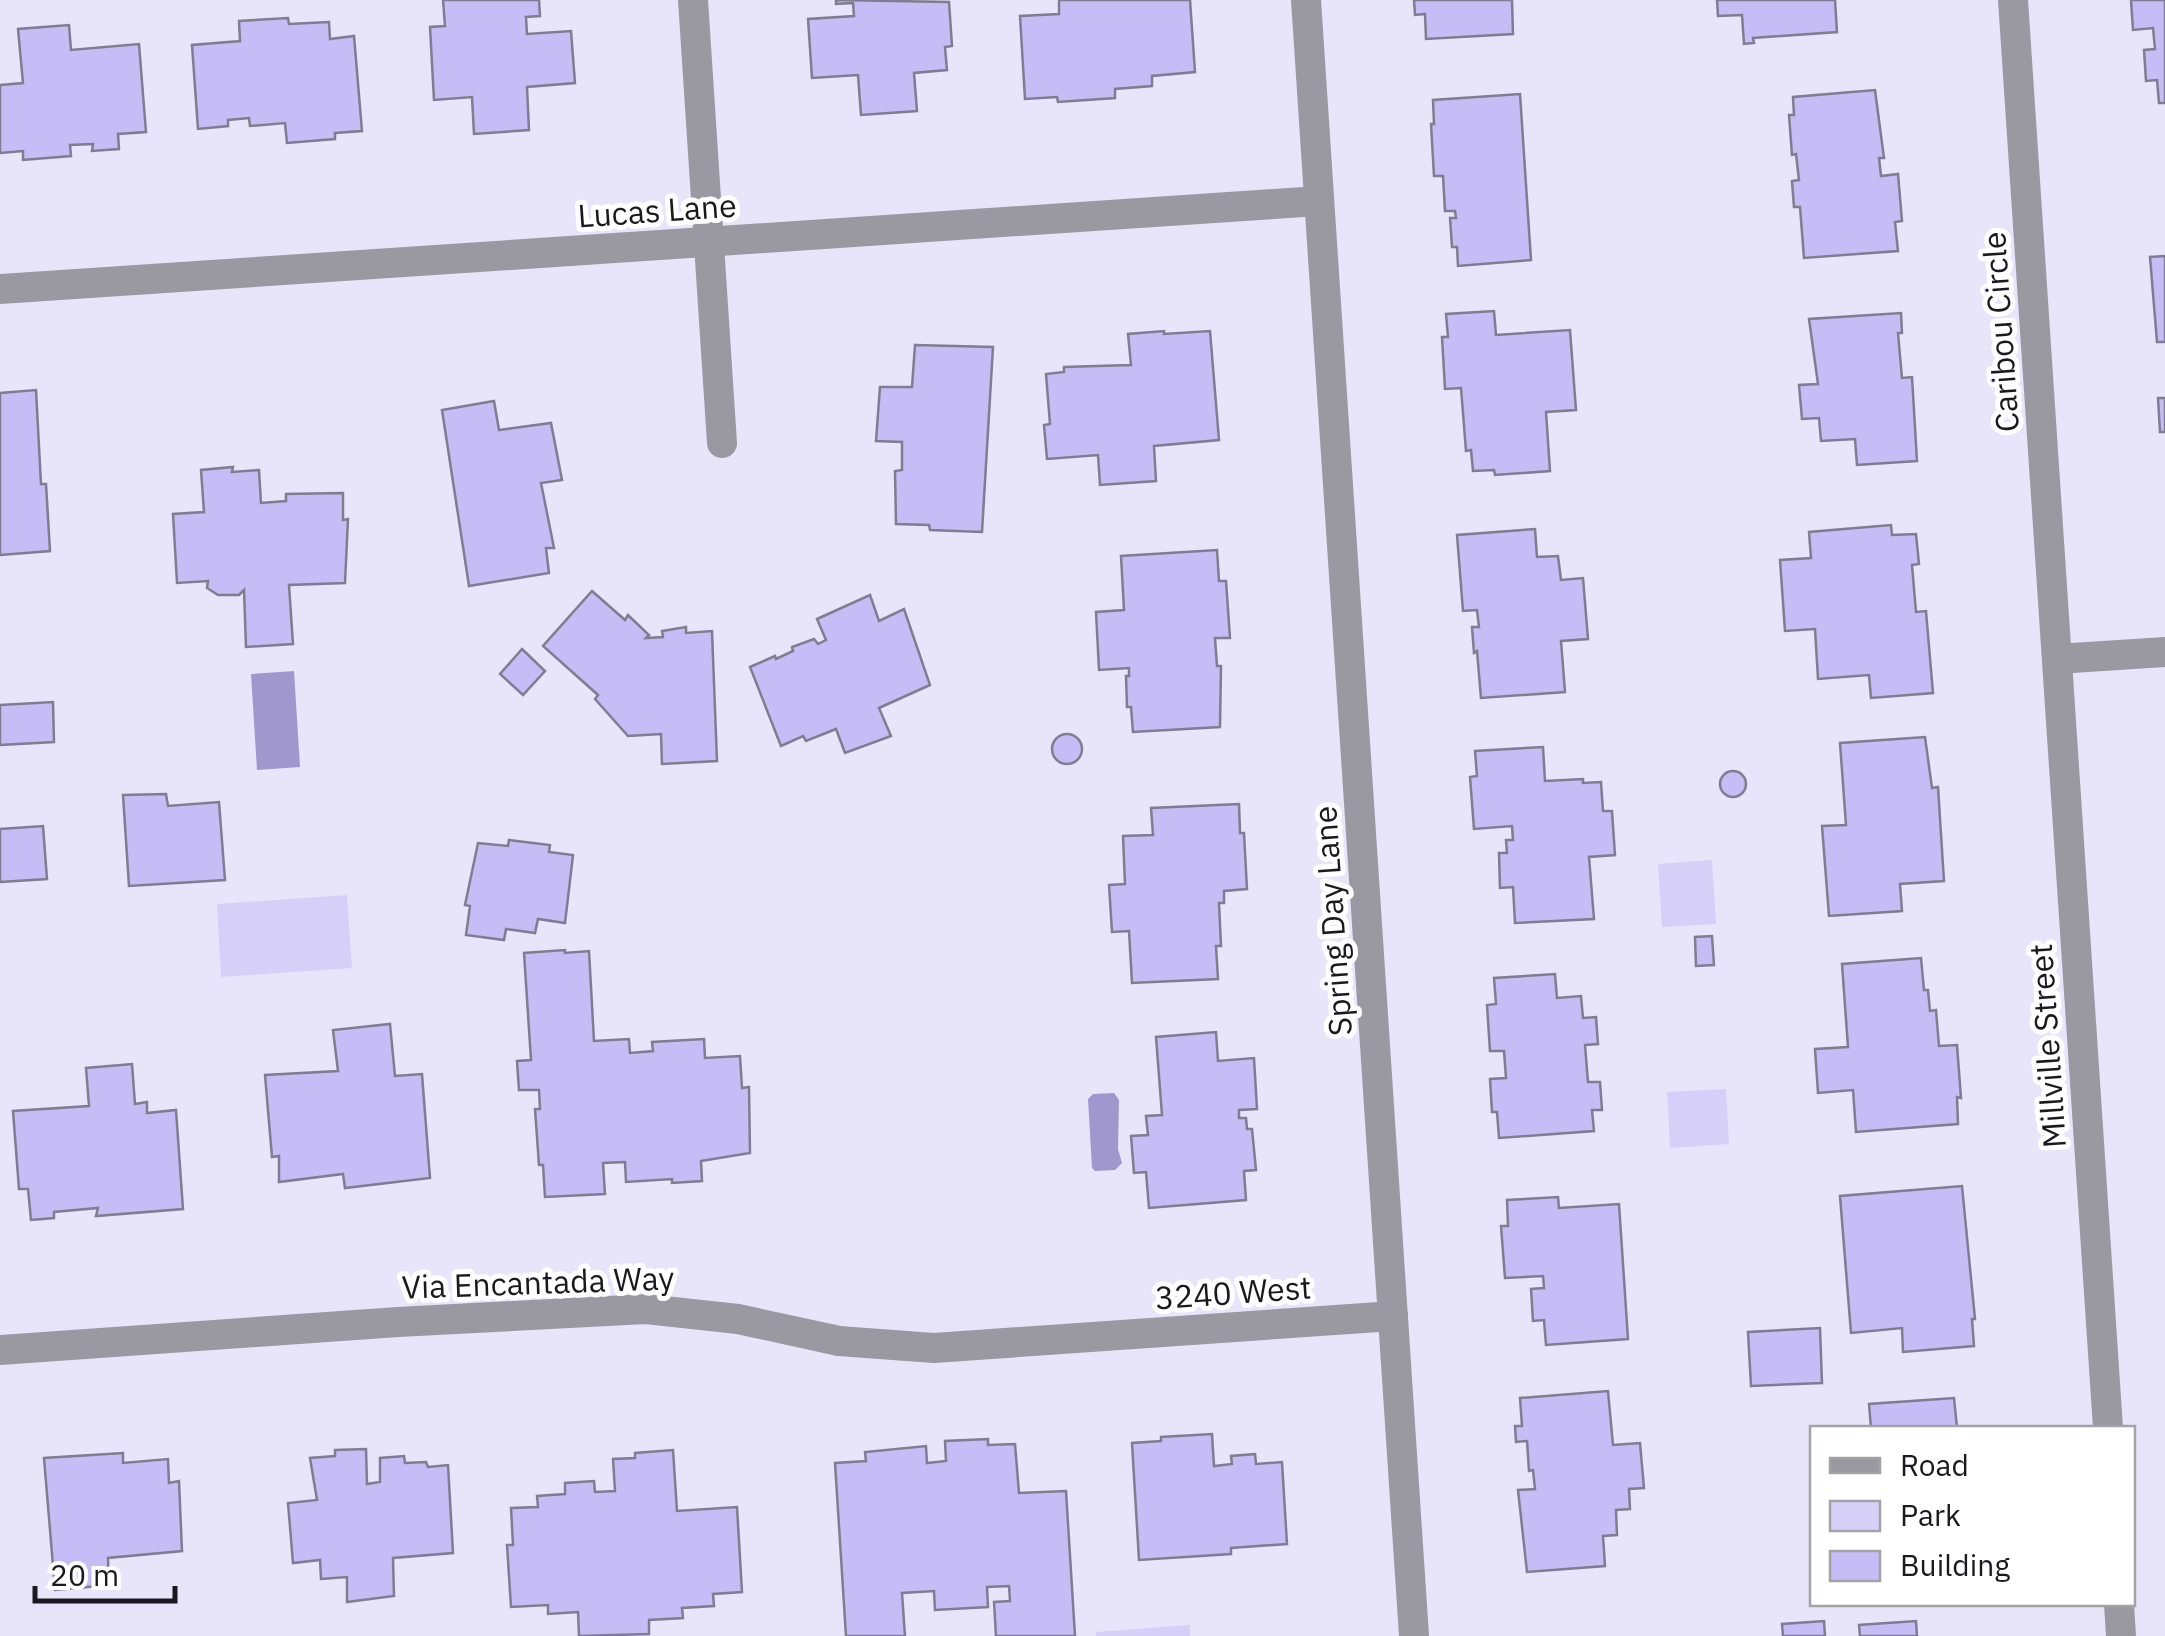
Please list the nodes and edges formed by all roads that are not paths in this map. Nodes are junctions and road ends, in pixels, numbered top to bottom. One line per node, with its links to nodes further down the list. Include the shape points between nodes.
1 (692, 0): 5 (street)
2 (1306, 0): 4 (street, Spring Day Lane)
3 (2013, 0): 9 (street, Caribou Circle)
4 (1319, 201): 5 (street, Lucas Lane); 10 (street, Spring Day Lane)
5 (708, 242): 6 (street, Lucas Lane); 7 (street)
6 (0, 289)
7 (722, 443)
8 (2165, 652): 9 (street)
9 (2057, 659): 13 (street, Millville Street)
10 (1393, 1316): 11 (street, 3240 West); 15 (street, Spring Day Lane)
11 (1077, 1337): 12 (street, Via Encantada Way, via 890,1347 646,1309)
12 (0, 1350)
13 (2108, 1426)
14 (2119, 1606): 16 (street)
15 (1414, 1636)
16 (2121, 1636)

